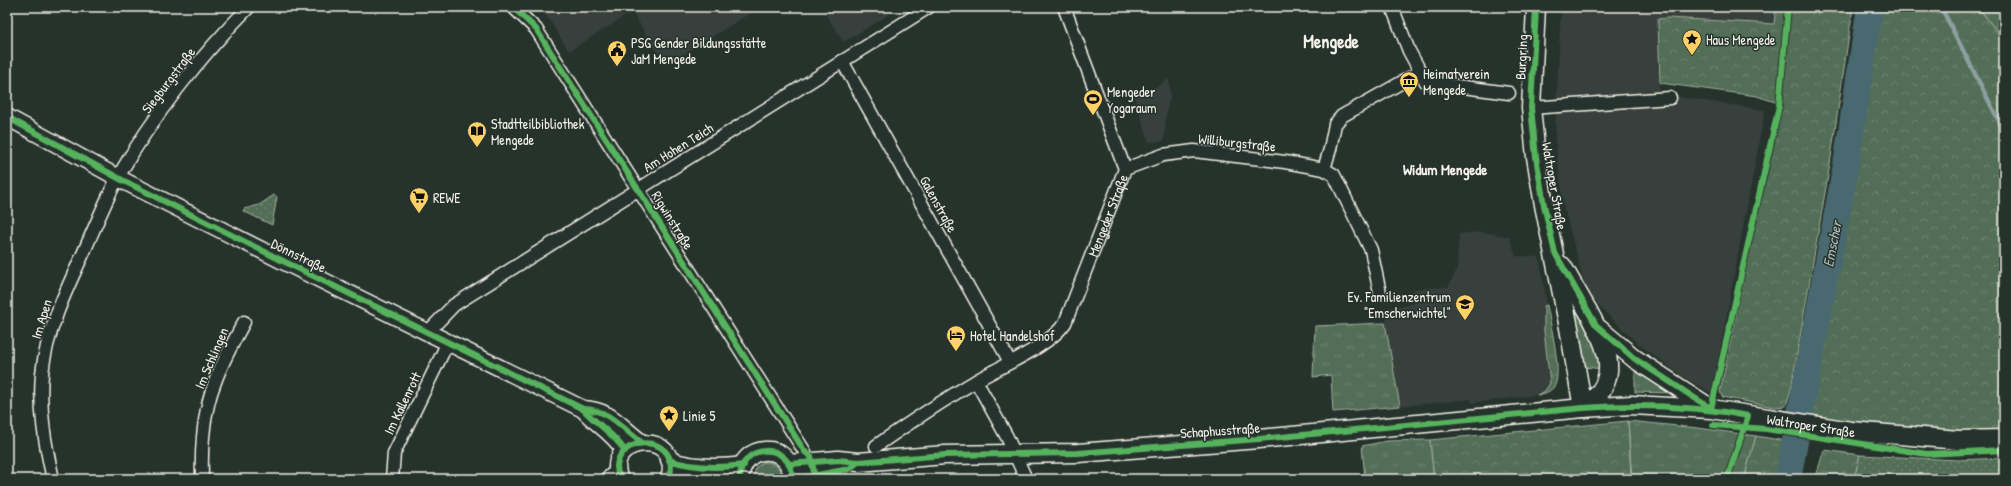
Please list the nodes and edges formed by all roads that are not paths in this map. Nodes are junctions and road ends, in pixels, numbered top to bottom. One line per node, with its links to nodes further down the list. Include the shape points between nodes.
1 (248, 7): 15 (street, Siegburgstraße, via 184,80)
2 (514, 7): 16 (street, Rigwinstraße, via 536,29)
3 (929, 7): 7 (street, Am Hohen Teich)
4 (1064, 7): 13 (street, Mengeder Straße)
5 (1392, 7): 8 (street)
6 (1536, 7): 11 (main road, Burgring)
7 (842, 61): 16 (street, Am Hohen Teich); 23 (street, Galenstraße)
8 (1423, 77): 9 (street); 14 (street, via 1342,116 1335,124)
9 (1509, 93)
10 (1670, 98): 11 (street)
11 (1532, 108): 17 (main road, Waltroper Straße, via 1537,164)
12 (7, 117): 15 (street, Dönnstraße)
13 (1125, 169): 14 (street, Williburgstraße, via 1163,155 1194,151); 23 (street, Mengeder Straße, via 1060,332)
14 (1324, 169): 18 (street, via 1334,175 1371,250)
15 (118, 178): 21 (street, Dönnstraße); 38 (street, Im Apen, via 67,289 50,335 42,373 41,406 46,449)
16 (639, 190): 21 (street, Am Hohen Teich, via 454,305); 32 (street, Rigwinstraße)
17 (1555, 253): 20 (main road); 25 (main road, Waltroper Straße)
18 (1380, 293)
19 (244, 322): 39 (street, Im Schlingen, via 214,382 207,408)
20 (1596, 325): 25 (main road, via 1607,352 1608,373 1599,394); 27 (main road, via 1635,359)
21 (428, 332): 22 (street, Dönnstraße)
22 (448, 342): 26 (street, Dönnstraße); 40 (street, Im Kallenrott, via 394,453)
23 (1010, 362): 24 (street, Mengeder Straße)
24 (976, 380): 30 (street, Mengeder Straße); 33 (street)
25 (1583, 408): 27 (main road, Waltroper Straße, via 1631,405); 33 (main road, Schaphusstraße, via 1259,439 1078,453)
26 (583, 409): 29 (street, Dönnstraße, via 596,410 607,415); 31 (street, Dönnstraße, via 614,435)
27 (1711, 410): 28 (main road, Waltroper Straße, via 1838,429 1928,438)
28 (2004, 439)
29 (640, 442): 31 (street); 34 (street, via 655,444)
30 (876, 446)
31 (625, 451): 37 (street, via 618,463)
32 (805, 452)
33 (1016, 454): 36 (main road, Schaphusstraße, via 945,455 858,462 838,460); 43 (street)
34 (670, 460): 35 (street, via 684,465 730,466); 41 (street)
35 (742, 472): 36 (main road, via 750,456 764,451 779,454)
36 (793, 474)
37 (615, 476)
38 (53, 479)
39 (202, 479)
40 (392, 479)
41 (669, 479): 42 (street)
42 (707, 479)
43 (1026, 479)

